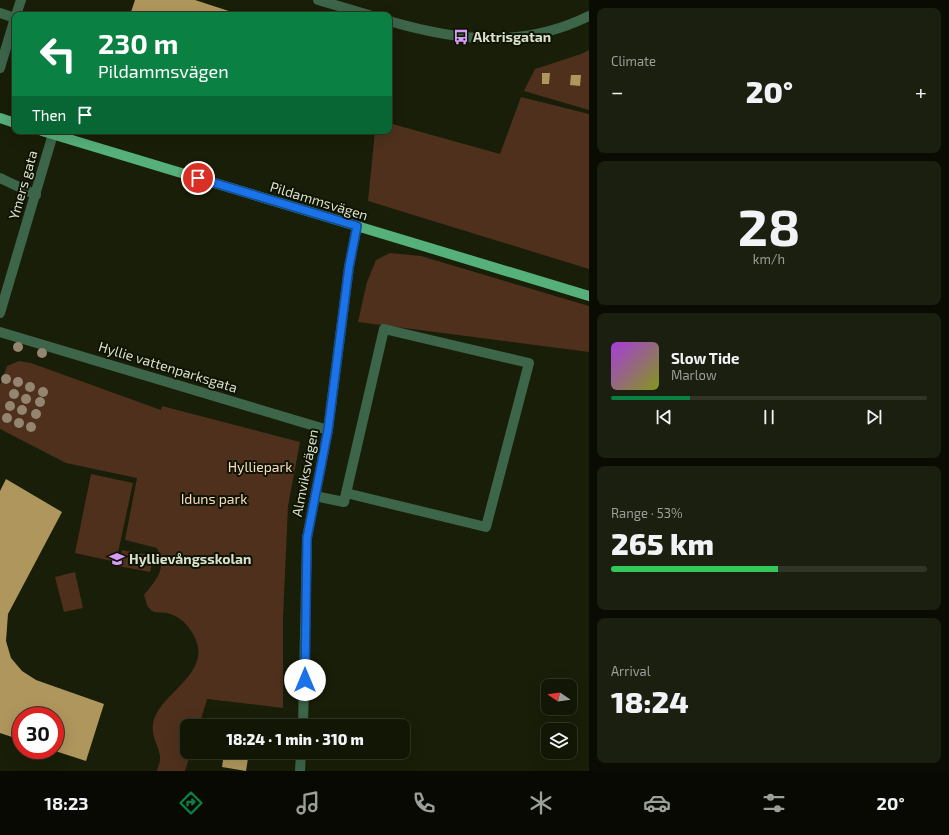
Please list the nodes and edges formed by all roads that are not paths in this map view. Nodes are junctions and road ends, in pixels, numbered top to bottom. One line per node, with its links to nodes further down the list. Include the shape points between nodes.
1 (20, 0): 3 (street)
2 (318, 0): 4 (street)
3 (17, 12)
4 (359, 12)
5 (0, 13): 7 (street)
6 (589, 16): 8 (street, via 550,31 487,38 444,35)
7 (12, 17)
8 (392, 22)
9 (12, 28): 10 (street)
10 (0, 68)
11 (0, 118): 12 (main road)
12 (12, 122)
13 (53, 134): 15 (street, Ymers gata); 16 (main road, Pildammsvägen)
14 (0, 178): 15 (street)
15 (36, 195): 18 (street, Ymers gata)
16 (357, 226): 17 (main road, Pildammsvägen); 20 (street, Almviksvägen, via 349,267)
17 (589, 296)
18 (0, 313)
19 (0, 332): 20 (street, Hyllie vattenparksgata)
20 (328, 430): 22 (street, Almviksvägen)
21 (346, 493): 21 (street, via 384,329 529,363 486,527); 22 (street, via 344,502)
22 (315, 496): 23 (street, Almviksvägen, via 307,538)
23 (303, 719)
24 (301, 759): 25 (street)
25 (300, 771)

